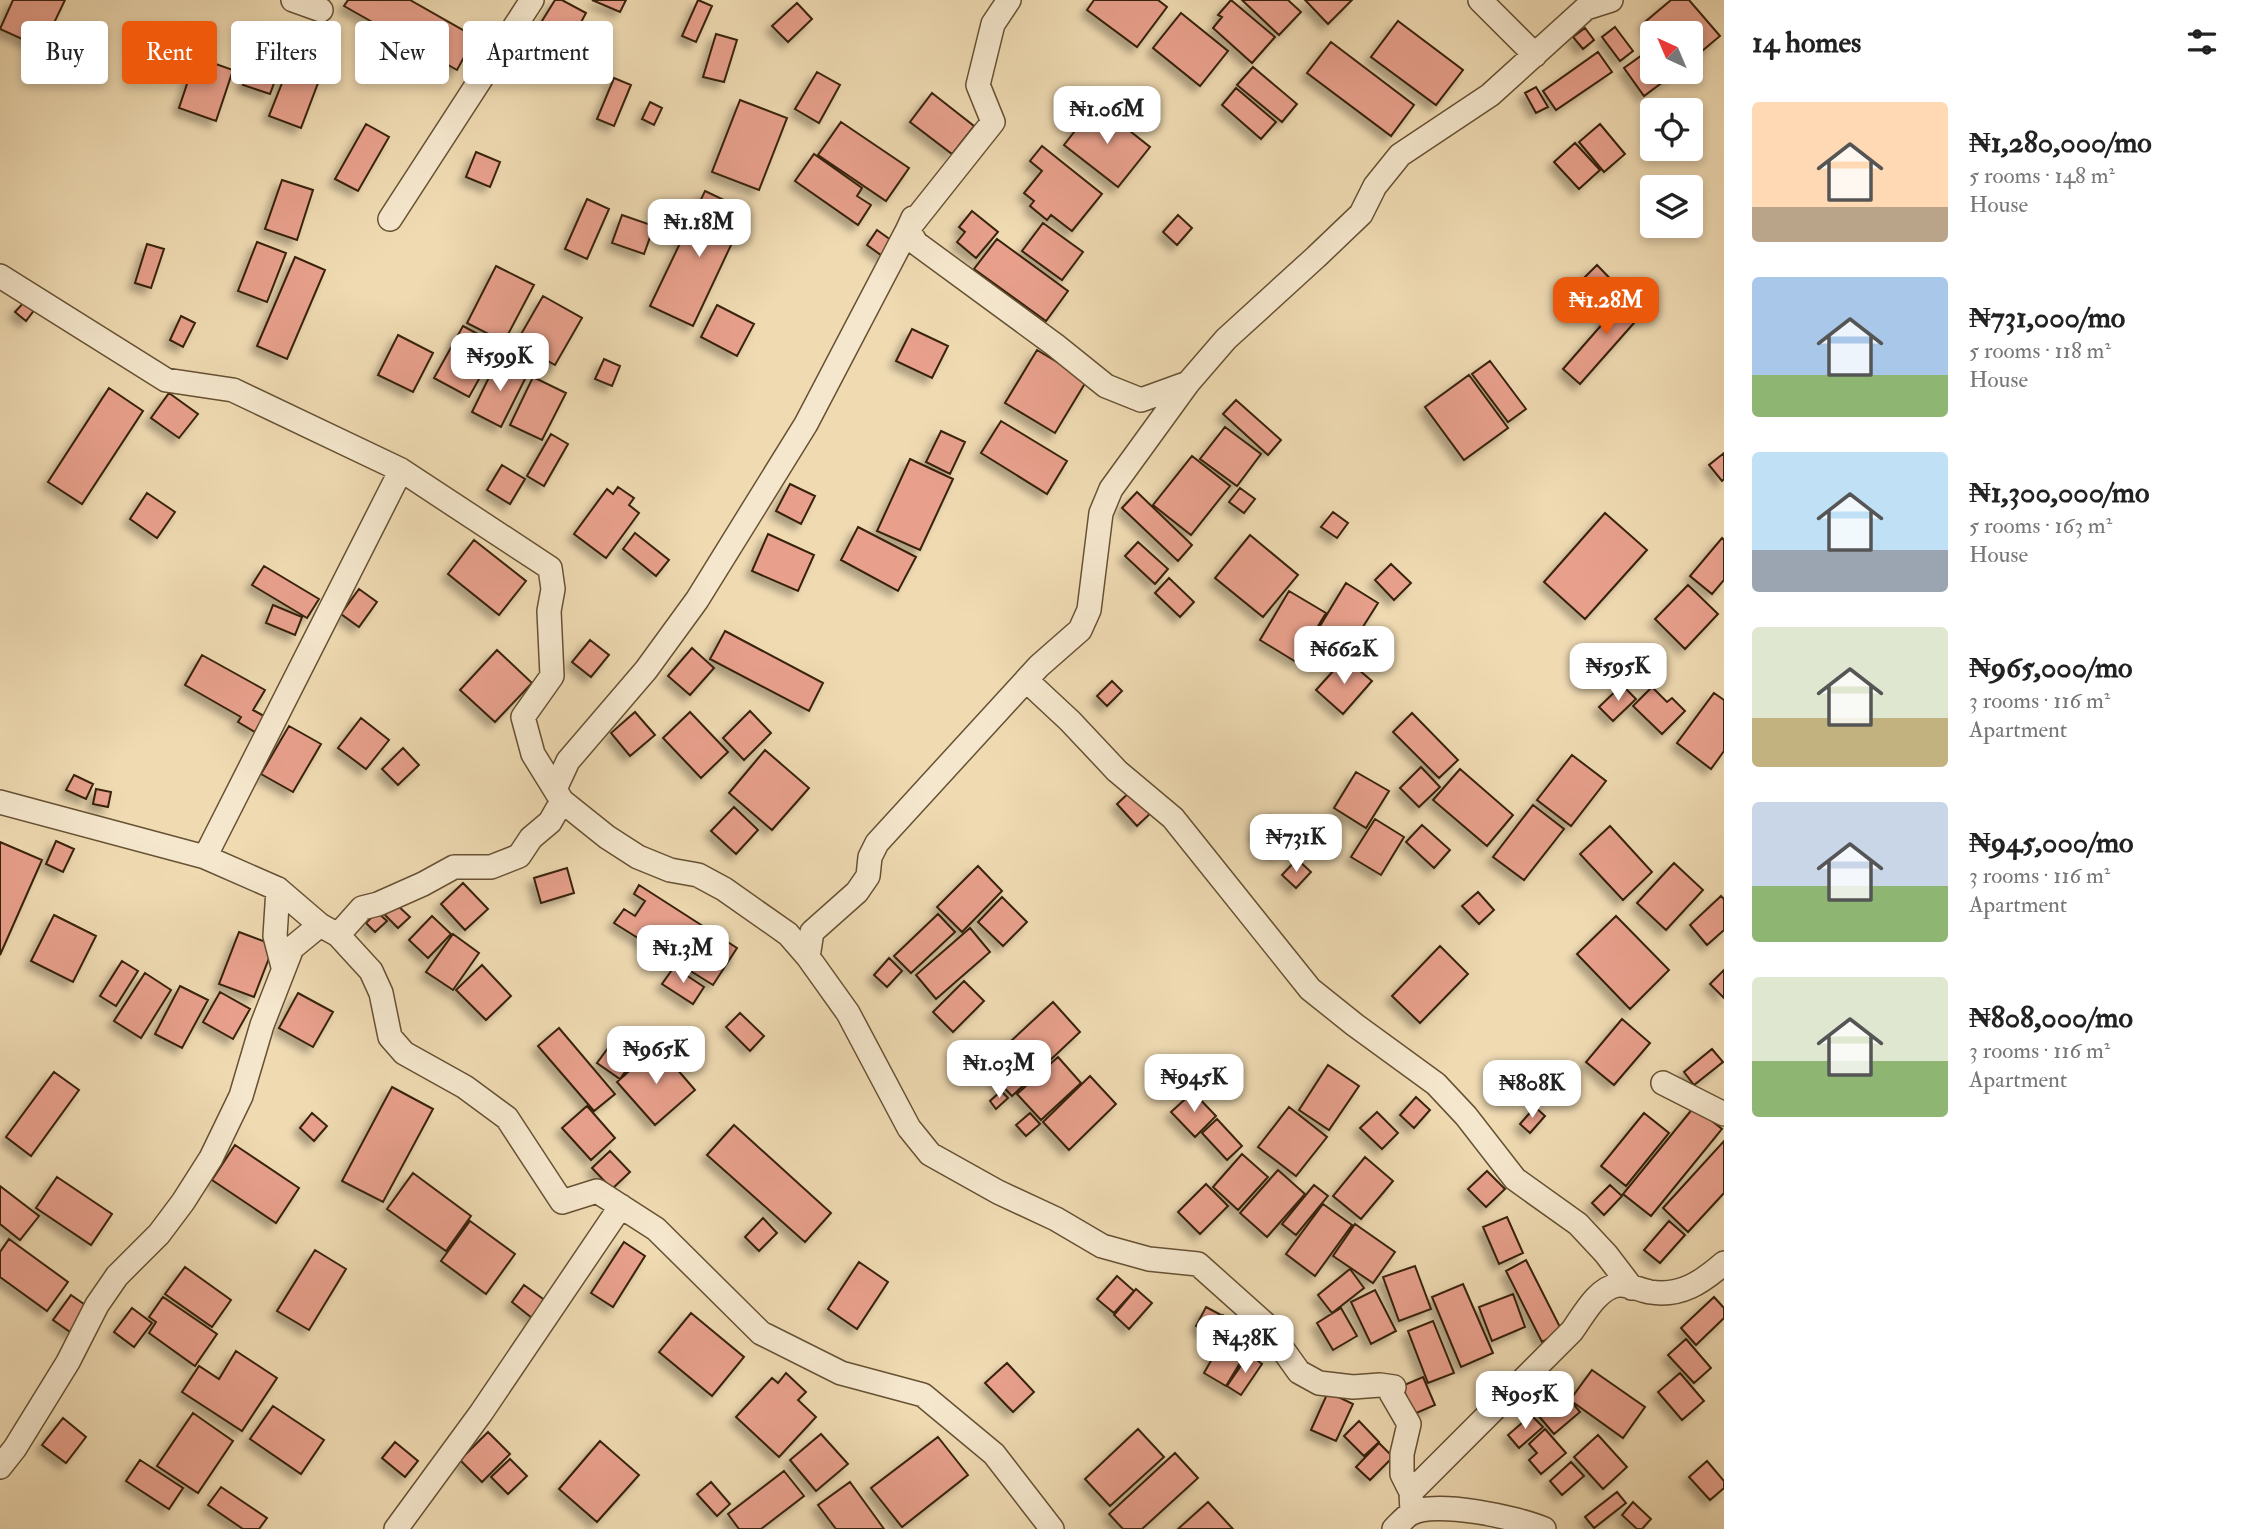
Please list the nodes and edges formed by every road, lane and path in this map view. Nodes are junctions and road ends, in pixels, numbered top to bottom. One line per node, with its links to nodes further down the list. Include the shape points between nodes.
1 (293, 0): 6 (street)
2 (532, 0): 9 (street)
3 (1009, 0): 10 (street, via 992,24 978,85 992,122)
4 (1480, 0): 7 (street)
5 (1611, 0): 7 (street, via 1586,8)
6 (321, 10)
7 (1535, 55): 12 (street, via 1490,95 1400,155 1375,186 1361,214 1226,339)
8 (927, 186): 10 (street)
9 (390, 219)
10 (908, 229): 13 (street, via 916,243 1106,386); 17 (street, via 806,424 697,600 646,670 568,761)
11 (0, 276): 15 (street, via 166,380 233,390)
12 (1188, 383): 13 (street); 14 (street)
13 (1141, 400): 14 (street)
14 (1149, 433): 16 (street, via 1111,489 1101,513 1089,610 1080,630)
15 (401, 470): 17 (street, via 550,568 552,676 523,718 533,754); 21 (street)
16 (1026, 680): 24 (street, via 877,843 868,876 857,892); 32 (street, via 1117,771 1173,818 1310,989 1436,1084 1515,1179 1578,1224)
17 (559, 795): 19 (street); 20 (street)
18 (0, 802): 21 (street)
19 (550, 822): 20 (street); 23 (street, via 519,856 491,867 454,867 362,908)
20 (607, 837): 25 (street, via 638,857 698,875)
21 (205, 857): 22 (street)
22 (278, 889): 23 (street); 27 (street, via 275,936)
23 (329, 930): 27 (street, via 292,948); 30 (street, via 371,971 382,992 390,1037 404,1053 465,1087 507,1118 562,1202 597,1191)
24 (812, 932): 25 (street); 26 (street)
25 (788, 934): 26 (street)
26 (808, 957): 34 (street, via 848,1013 909,1128 930,1154 1102,1246 1149,1259 1198,1264 1264,1323 1298,1372 1319,1383 1395,1387 1391,1393 1409,1424 1402,1474)
27 (283, 967): 33 (street, via 242,1096 211,1158 159,1234 117,1276 97,1305 68,1362)
28 (1663, 1083): 29 (street)
29 (1724, 1114)
30 (621, 1206): 35 (street); 36 (street, via 656,1229 761,1333 841,1373 923,1395 993,1454)
31 (1724, 1264): 32 (street, via 1684,1291)
32 (1632, 1288): 34 (street, via 1618,1285 1593,1302 1572,1331)
33 (0, 1467)
34 (1411, 1502): 37 (street); 38 (street, via 1488,1513)
35 (396, 1529)
36 (1052, 1529)
37 (1395, 1529)
38 (1544, 1529)

